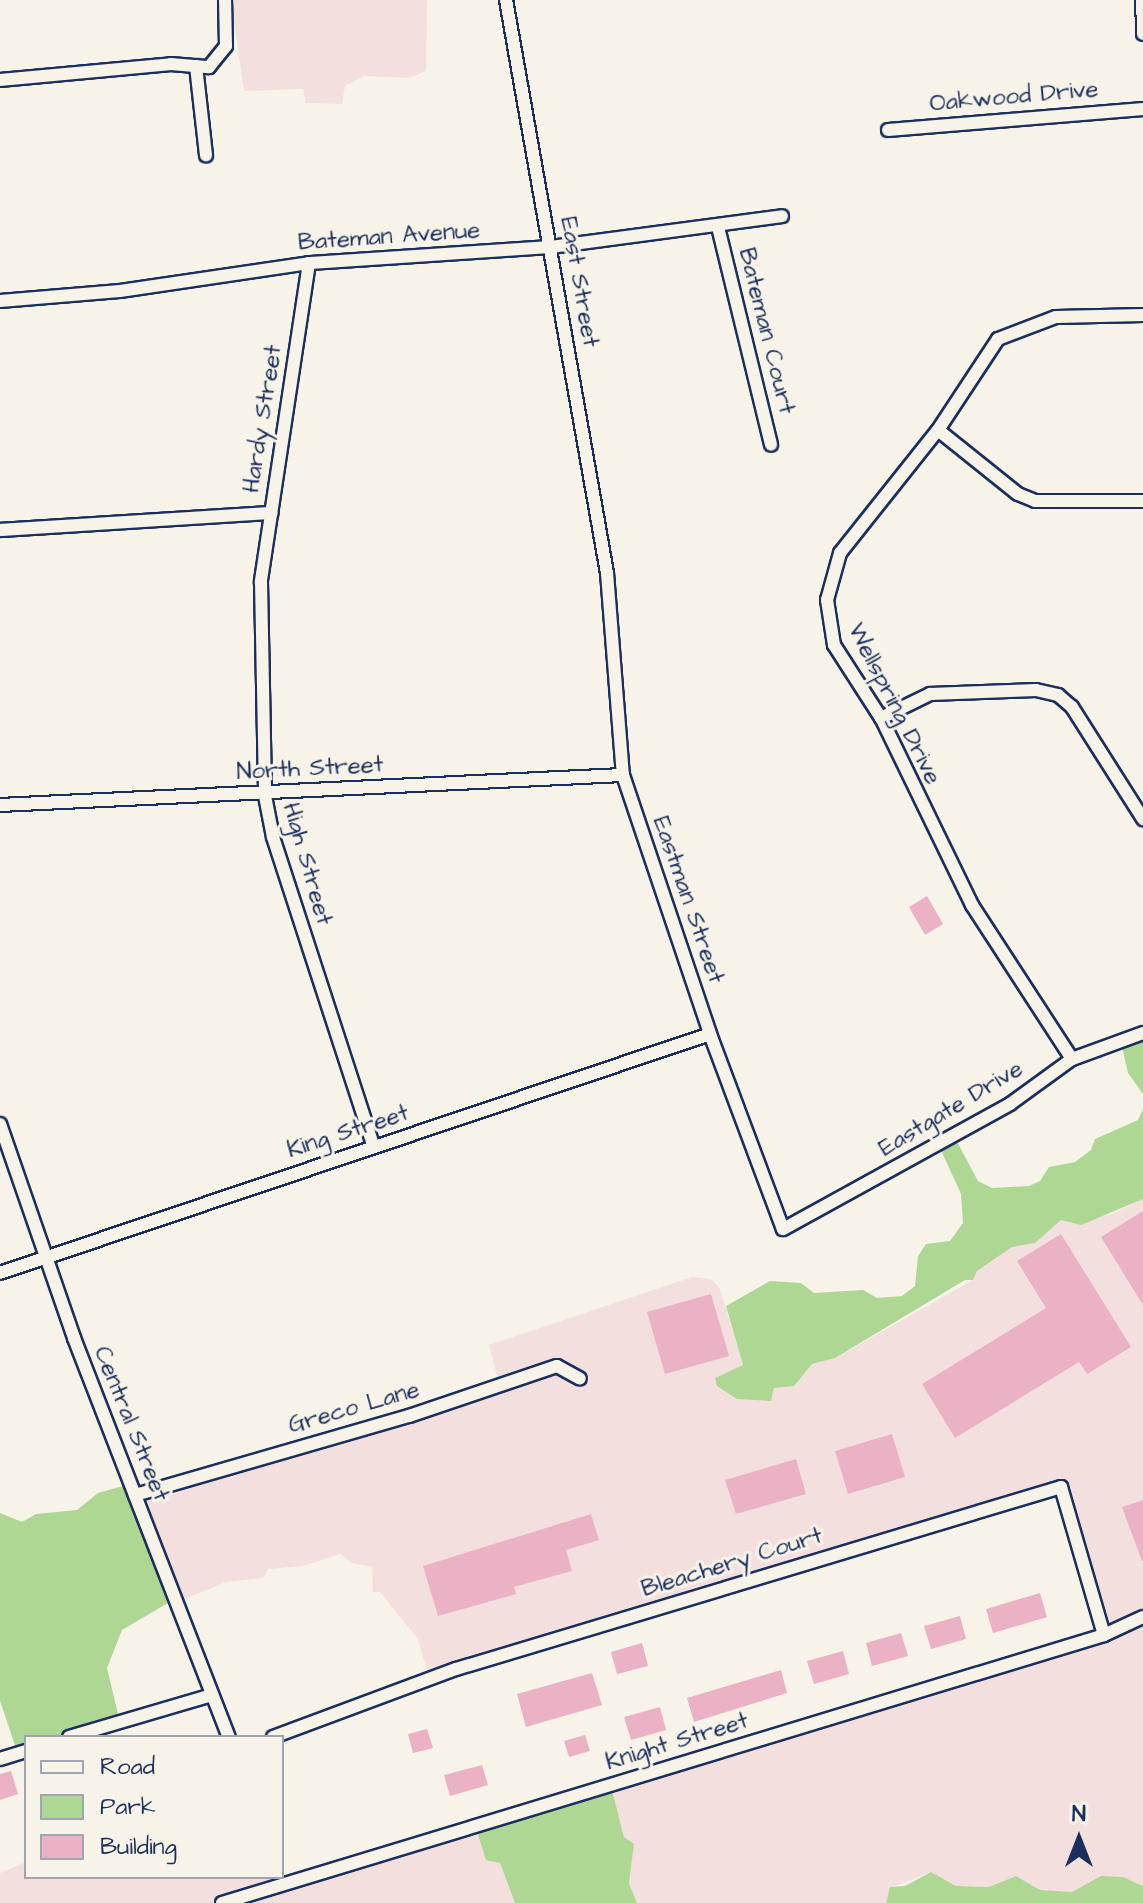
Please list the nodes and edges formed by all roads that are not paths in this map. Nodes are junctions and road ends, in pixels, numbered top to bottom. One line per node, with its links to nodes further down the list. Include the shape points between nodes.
1 (225, 0): 5 (street, via 226,46 209,67)
2 (506, 0): 12 (street, East Street)
3 (1142, 0): 4 (street)
4 (1143, 34)
5 (196, 66): 6 (street); 9 (street)
6 (0, 80)
7 (1143, 109): 8 (street, Oakwood Drive)
8 (888, 130)
9 (206, 155)
10 (782, 216): 11 (street, Bateman Avenue)
11 (718, 227): 12 (street, Bateman Avenue); 17 (street, Bateman Court)
12 (551, 247): 13 (street, Bateman Avenue); 21 (street, East Street)
13 (309, 263): 14 (street, Bateman Avenue, via 120,291); 19 (street, Hardy Street)
14 (0, 301)
15 (1143, 315): 16 (street, Wellspring Drive, via 1056,317 998,339)
16 (938, 430): 18 (street, via 1009,487 1035,501); 23 (street, Wellspring Drive, via 840,553 829,582 828,623 834,645)
17 (771, 445)
18 (1143, 501)
19 (271, 513): 20 (street); 22 (street, Hardy Street)
20 (0, 530)
21 (607, 573): 24 (street, Eastman Street)
22 (261, 582): 25 (street, High Street)
23 (881, 718): 27 (street, via 930,694 1036,690 1058,695 1072,707); 30 (street, Wellspring Drive, via 972,905)
24 (623, 775): 25 (street, North Street); 29 (street, Eastman Street)
25 (265, 796): 26 (street, North Street); 32 (street, High Street, via 281,865)
26 (0, 805)
27 (1143, 819)
28 (1143, 1033): 30 (street, Eastgate Drive)
29 (710, 1034): 32 (street, King Street); 33 (street, Eastman Street)
30 (1072, 1059): 33 (street, Eastgate Drive, via 1010,1104)
31 (0, 1124): 34 (street, Central Street)
32 (374, 1147): 34 (street, King Street)
33 (783, 1229)
34 (46, 1258): 35 (street, King Street); 37 (street, Central Street)
35 (0, 1273)
36 (580, 1379): 37 (street, Greco Lane, via 557,1366 409,1416)
37 (135, 1495): 40 (street, Central Street)
38 (1143, 1617): 39 (street, Knight Street)
39 (1104, 1635): 43 (street, Bleachery Court, via 1061,1487 456,1669); 46 (street, Knight Street)
40 (212, 1695): 41 (street); 42 (street, Central Street)
41 (84, 1735)
42 (228, 1735)
43 (278, 1735)
44 (24, 1752): 45 (street)
45 (0, 1759)
46 (284, 1876)
47 (277, 1879): 48 (street, Knight Street)
48 (222, 1903)

